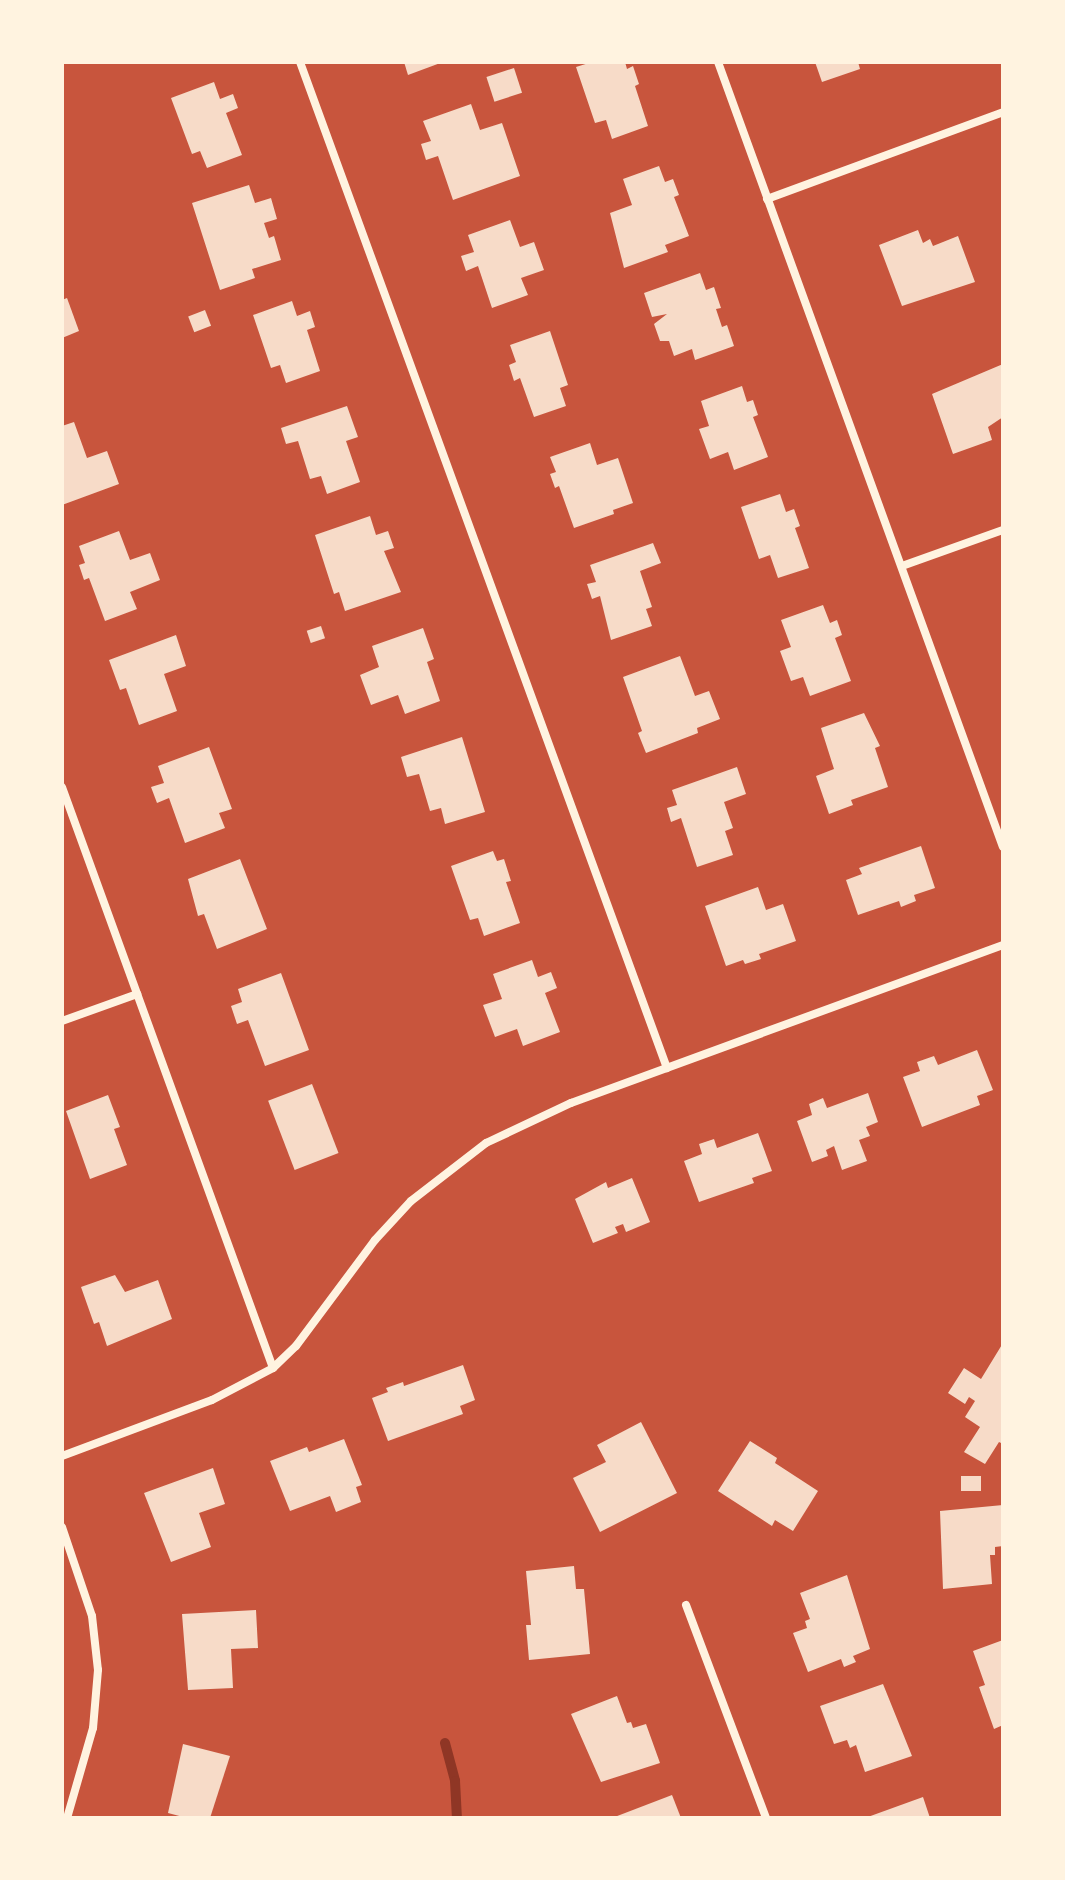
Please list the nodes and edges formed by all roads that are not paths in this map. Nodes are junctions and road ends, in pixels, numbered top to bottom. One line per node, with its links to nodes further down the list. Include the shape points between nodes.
1 (300, 62): 12 (street)
2 (718, 62): 4 (street)
3 (1003, 112): 4 (street)
4 (767, 199): 6 (street)
5 (1003, 530): 6 (street)
6 (902, 566): 8 (street)
7 (62, 787): 10 (street)
8 (1003, 847)
9 (1003, 945): 12 (street)
10 (137, 994): 11 (street); 13 (street)
11 (62, 1021)
12 (667, 1068): 13 (street, via 527,1121 448,1169 375,1240 296,1346)
13 (273, 1368): 14 (street, via 212,1400)
14 (62, 1456)
15 (62, 1527): 17 (street, via 92,1616 98,1670 93,1728)
16 (686, 1605): 18 (street)
17 (67, 1818)
18 (766, 1818)

